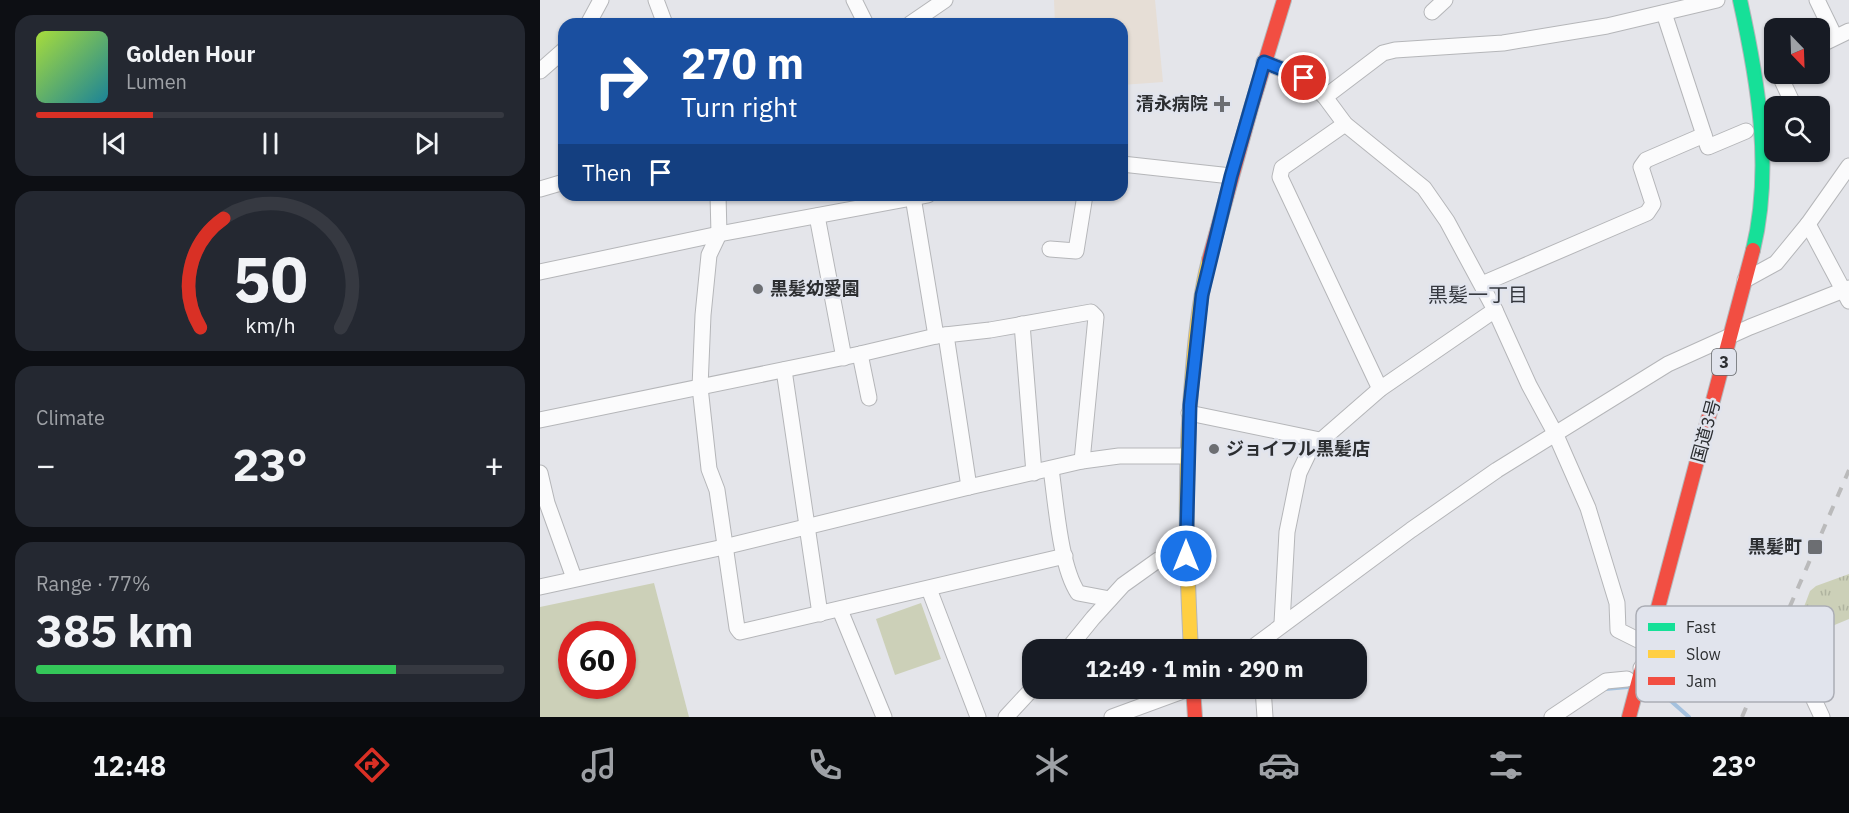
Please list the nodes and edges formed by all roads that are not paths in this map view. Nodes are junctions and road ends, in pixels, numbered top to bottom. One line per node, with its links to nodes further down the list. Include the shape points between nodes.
1 (601, 0): 13 (street)
2 (656, 0): 14 (street)
3 (854, 0): 15 (street)
4 (945, 0): 16 (street)
5 (1284, 0): 19 (main road)
6 (1445, 0): 11 (street)
7 (1717, 0): 12 (street)
8 (1727, 0): 21 (main road, via 1739,49)
9 (1740, 0): 23 (main road, 国道3号 / 3)
10 (1817, 0): 17 (street)
11 (1432, 12)
12 (1664, 13): 22 (street, via 1503,43 1395,50 1383,53); 26 (street)
13 (591, 18)
14 (663, 18)
15 (863, 18)
16 (922, 18)
17 (1842, 34)
18 (558, 55): 20 (street)
19 (1264, 62): 22 (street, via 1304,78); 31 (main road)
20 (540, 71)
21 (1742, 84)
22 (1325, 97): 24 (street)
23 (1764, 103)
24 (1345, 124): 46 (street, via 1424,188); 58 (street, via 1282,168 1280,177)
25 (1746, 131): 26 (street, via 1708,147)
26 (1704, 135): 46 (street, via 1646,160 1641,167 1642,176 1653,204 1647,213)
27 (1764, 143): 45 (main road, 国道3号 / 3, via 1759,221)
28 (1749, 164): 33 (main road)
29 (1128, 165): 31 (street)
30 (1849, 166): 40 (street)
31 (1231, 176): 60 (main road, via 1202,295)
32 (558, 184): 34 (street)
33 (1748, 186)
34 (540, 189)
35 (718, 201): 41 (street)
36 (894, 201): 39 (street)
37 (921, 201): 51 (street)
38 (1084, 201): 43 (street, via 1076,251)
39 (817, 216): 41 (street); 55 (street)
40 (1808, 224): 45 (street, via 1776,263); 47 (street)
41 (719, 234): 44 (street); 57 (street, via 709,255)
42 (1742, 236): 48 (main road, 国道3号 / 3)
43 (1050, 249)
44 (540, 272)
45 (1746, 278): 48 (street); 52 (main road, 国道3号 / 3)
46 (1482, 284): 49 (street)
47 (1847, 293): 52 (street)
48 (1724, 309): 53 (main road, 国道3号 / 3)
49 (1495, 310): 58 (street); 62 (street)
50 (1022, 324): 51 (street); 65 (street, via 1092,312 1096,317); 67 (street)
51 (941, 336): 54 (street); 69 (street)
52 (1731, 336): 53 (street); 80 (main road, 国道3号 / 3)
53 (1715, 344): 62 (street, via 1668,364); 79 (main road, 国道3号 / 3)
54 (860, 354): 55 (street); 59 (street)
55 (844, 358): 56 (street)
56 (784, 370): 57 (street); 71 (street)
57 (700, 387): 61 (street); 72 (street, via 709,469 717,490)
58 (1380, 389): 63 (street)
59 (869, 399)
60 (1189, 413): 63 (street); 64 (main road)
61 (540, 420)
62 (1555, 433): 83 (street, via 1411,530); 87 (street, via 1588,508 1617,603 1618,630)
63 (1320, 440): 83 (street, via 1299,472 1287,532)
64 (1187, 456): 65 (street, via 1119,456); 74 (main road)
65 (1082, 461): 66 (street)
66 (1051, 469): 67 (street); 73 (street)
67 (1035, 473): 69 (street)
68 (540, 474): 70 (street)
69 (969, 487): 71 (street)
70 (544, 504): 75 (street)
71 (808, 526): 72 (street); 82 (street)
72 (724, 547): 75 (street); 82 (street, via 740,632)
73 (1065, 556): 77 (street); 78 (street, via 1078,593)
74 (1186, 556): 78 (street, via 1158,561); 85 (main road)
75 (574, 578): 76 (street)
76 (540, 586)
77 (928, 589): 81 (street); 97 (street)
78 (1110, 599): 84 (street)
79 (1647, 606)
80 (1660, 606)
81 (840, 610): 82 (street); 96 (street)
82 (820, 614)
83 (1282, 624): 86 (street)
84 (1076, 639)
85 (1190, 639)
86 (1265, 639)
87 (1636, 639)
88 (1636, 647): 89 (main road, 国道3号 / 3)
89 (1627, 679): 102 (street, via 1606,681); 103 (main road, 国道3号 / 3)
90 (1636, 688): 104 (main road, 国道3号 / 3)
91 (1023, 699): 98 (street)
92 (1162, 699): 99 (street)
93 (1193, 699): 100 (main road)
94 (1264, 699): 101 (street)
95 (1815, 702): 105 (street)
96 (885, 717)
97 (978, 717)
98 (1006, 717)
99 (1112, 717)
100 (1195, 717)
101 (1265, 717)
102 (1552, 717)
103 (1616, 717)
104 (1629, 717)
105 (1822, 717)

